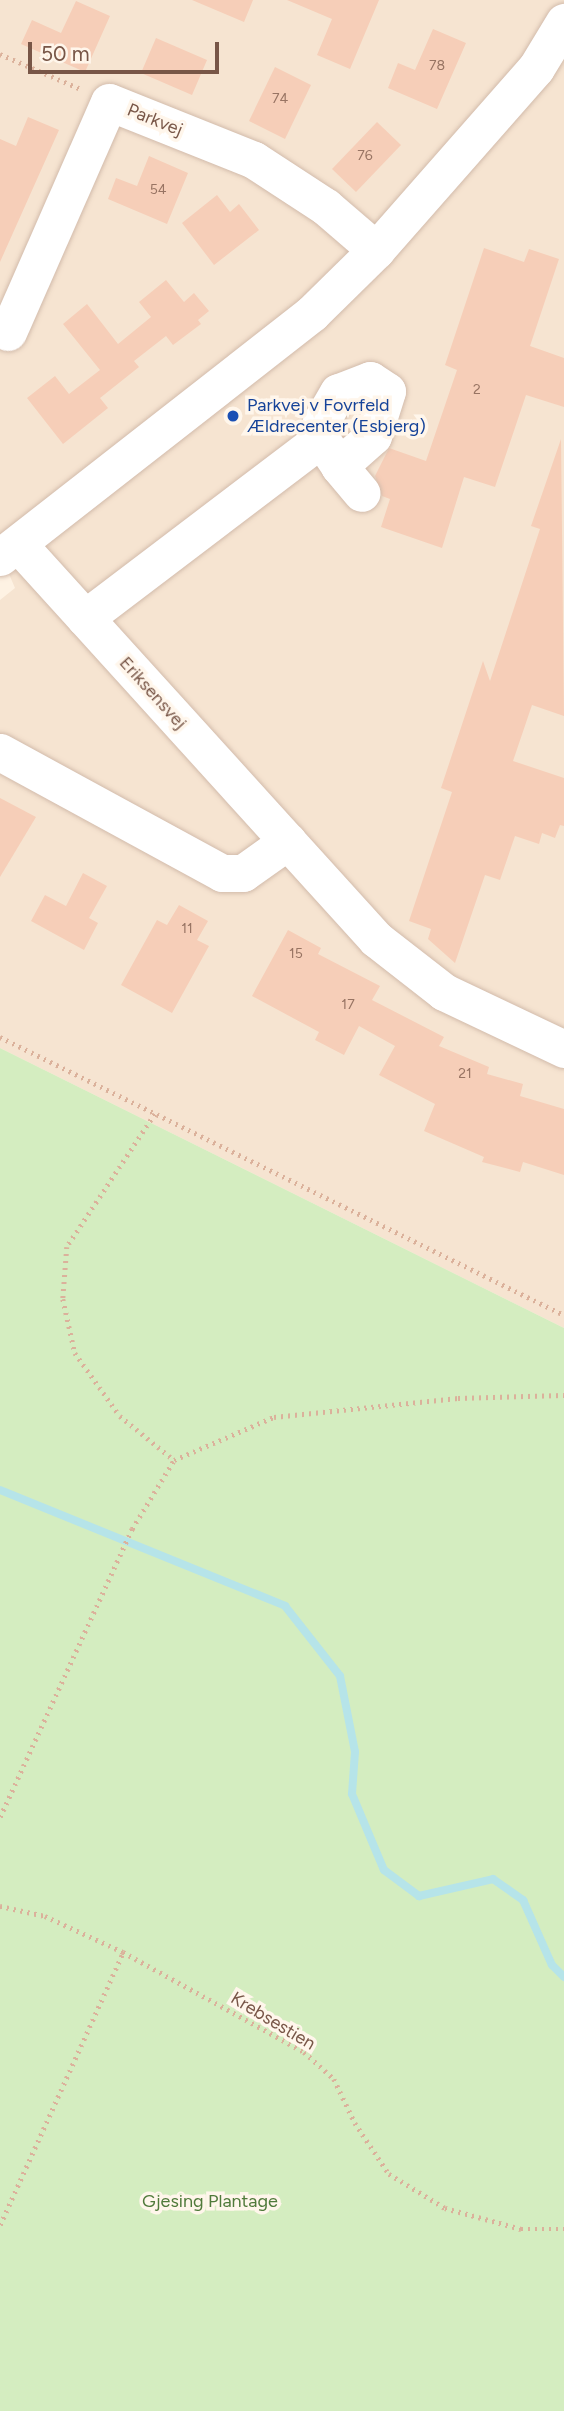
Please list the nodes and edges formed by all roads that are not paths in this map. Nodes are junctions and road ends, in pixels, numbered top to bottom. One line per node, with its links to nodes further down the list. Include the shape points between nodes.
1 (564, 22): 2 (street)
2 (550, 72): 3 (street)
3 (376, 250): 4 (street, Parkvej, via 326,207 254,160 109,102); 6 (street, via 271,348)
4 (9, 332)
5 (362, 493): 7 (street, via 330,452)
6 (9, 550): 7 (street, Eriksensvej)
7 (85, 618): 9 (street, Eriksensvej)
8 (0, 752): 9 (street, via 222,873 243,873)
9 (288, 841): 10 (street, Eriksensvej, via 376,939 444,992)
10 (564, 1049)

